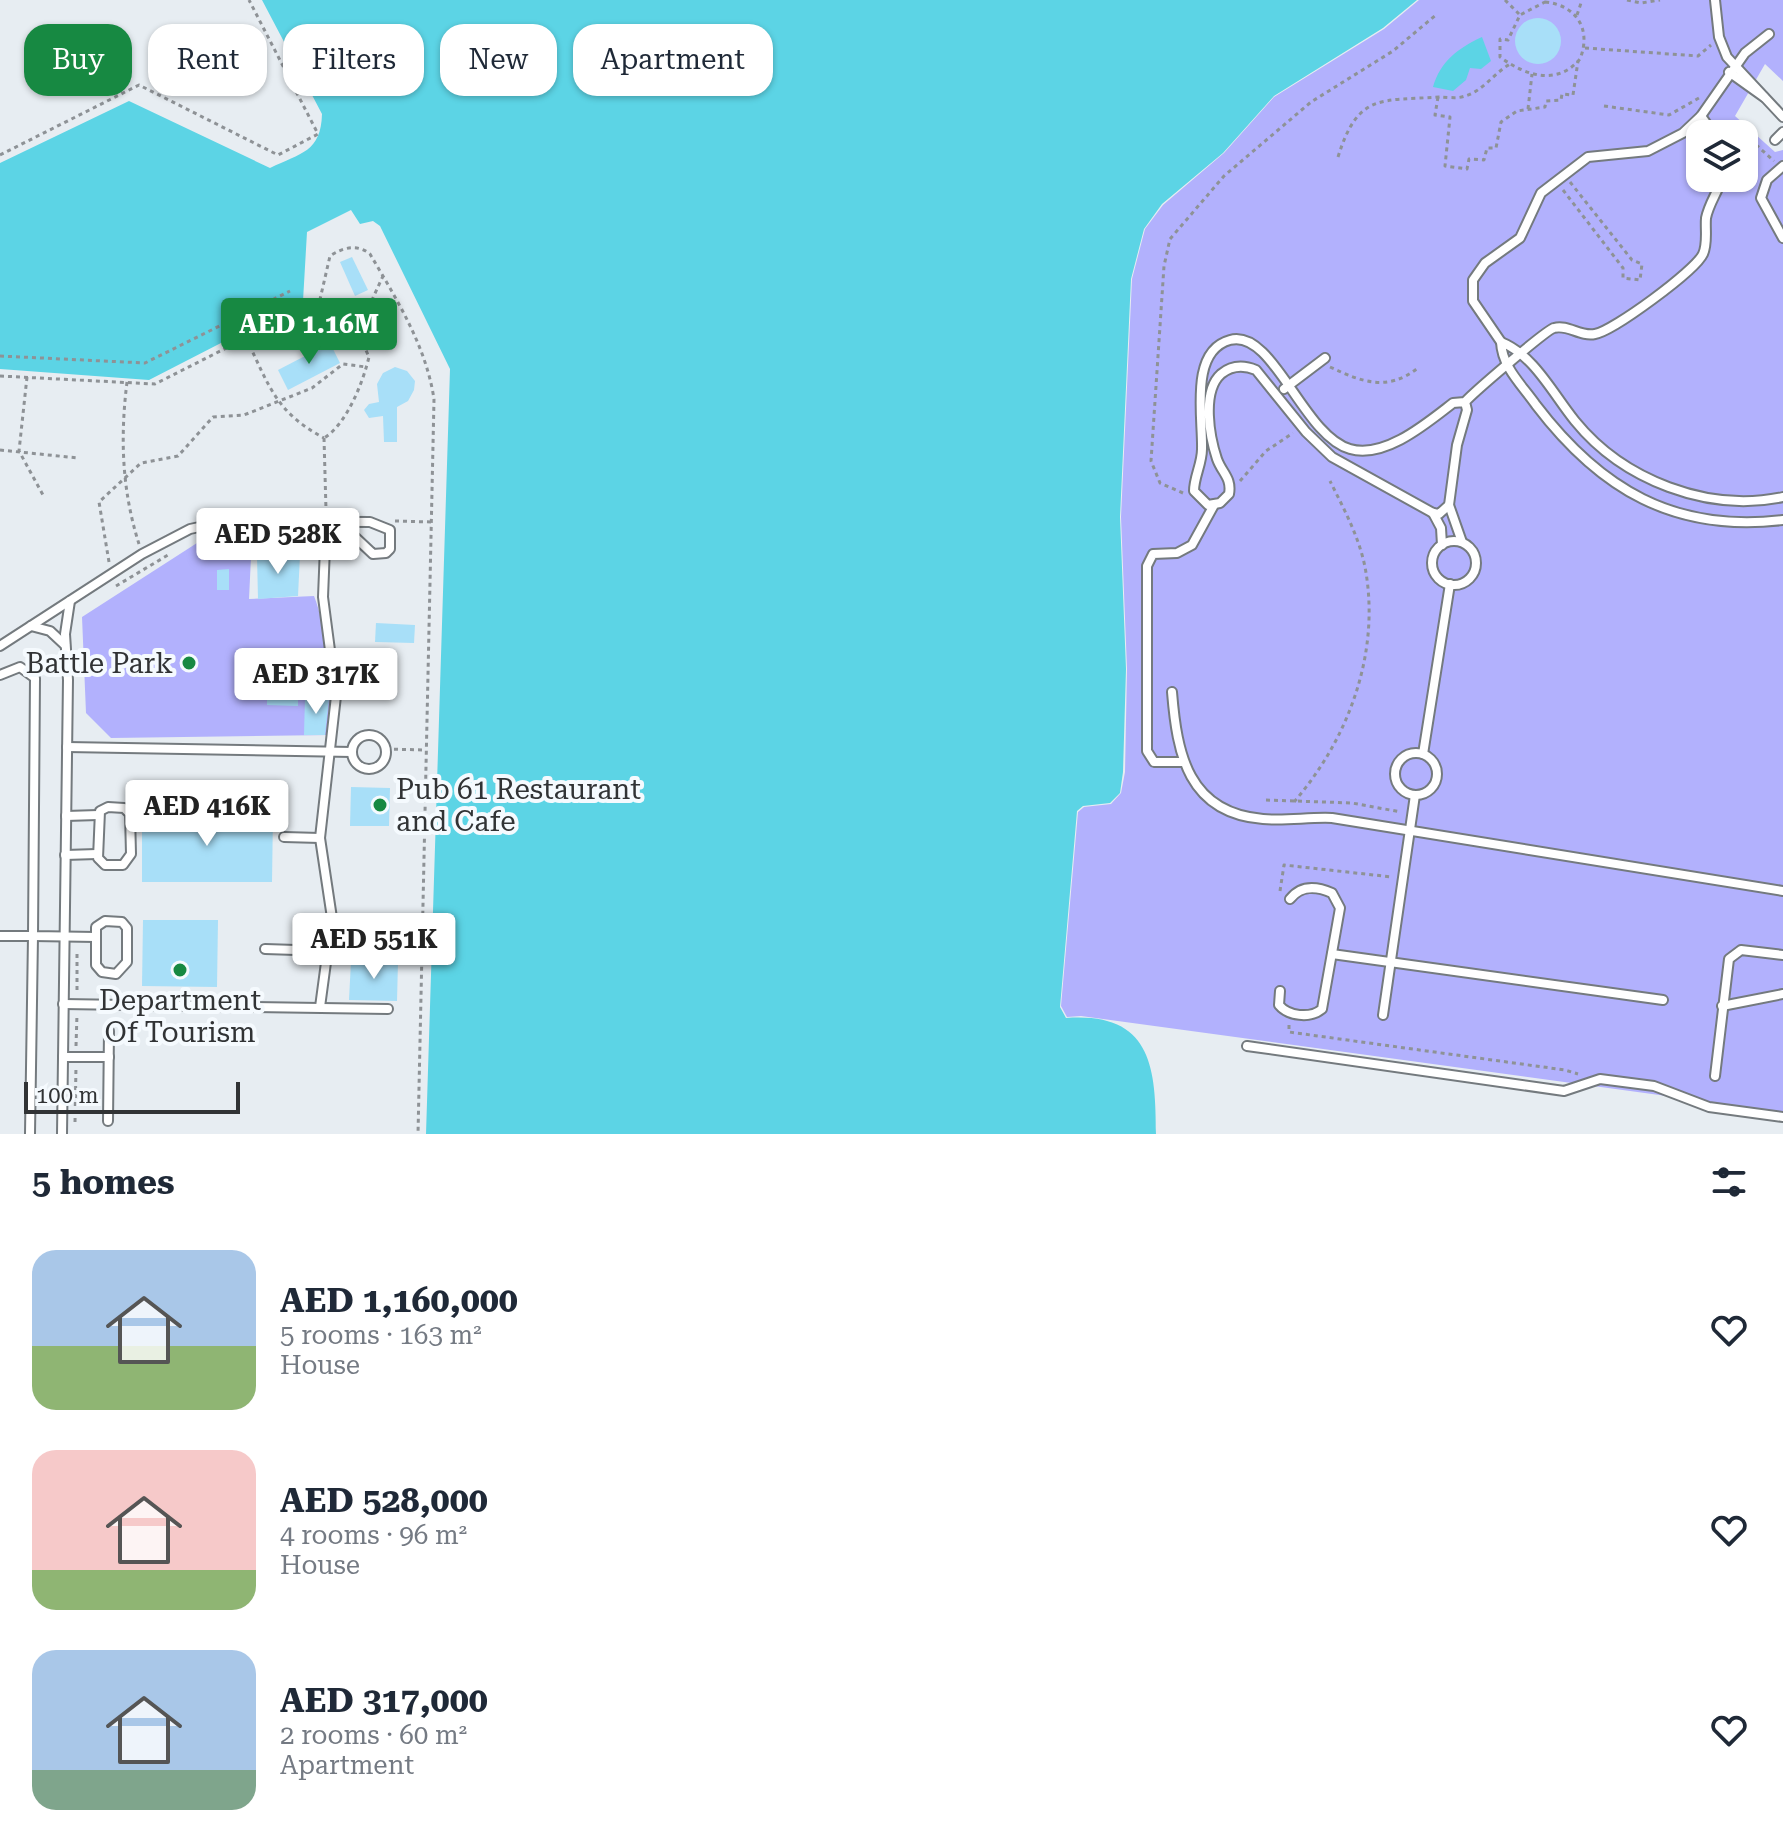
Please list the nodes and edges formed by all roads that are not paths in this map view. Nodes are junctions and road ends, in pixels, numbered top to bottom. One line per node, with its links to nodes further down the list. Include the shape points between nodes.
1 (1715, 0): 3 (lane, via 1719,37)
2 (1769, 34): 3 (lane)
3 (1732, 69): 4 (lane); 5 (lane)
4 (1701, 116): 6 (lane); 12 (lane, via 1660,147 1594,155 1536,200 1520,238 1485,263 1473,280 1473,301)
5 (1783, 117)
6 (1704, 120)
7 (1783, 132): 8 (lane)
8 (1775, 140)
9 (1782, 167): 11 (lane, via 1767,180 1761,198)
10 (1717, 192): 13 (lane, via 1707,217 1703,254 1652,297 1606,331 1588,335 1556,327)
11 (1783, 238)
12 (1501, 342): 13 (lane); 15 (lane)
13 (1523, 355): 15 (lane); 19 (lane, via 1599,445 1650,479 1708,498)
14 (1322, 360): 16 (lane)
15 (1507, 366): 18 (lane); 23 (lane, via 1580,457 1628,492 1683,515 1713,521)
16 (1288, 387): 17 (lane); 18 (lane, via 1326,437 1353,450 1385,446 1453,403); 20 (lane, via 1262,348 1250,340 1223,342 1212,350 1203,377 1201,464 1194,482 1197,498)
17 (1277, 395): 20 (lane, via 1264,376 1248,367 1229,369 1215,380 1211,430 1229,494); 22 (lane, via 1303,428 1347,468)
18 (1465, 402): 21 (lane)
19 (1783, 497)
20 (1214, 505): 39 (lane, via 1192,545 1177,553 1153,554 1147,566 1147,751 1154,762)
21 (1449, 505): 22 (lane); 26 (lane)
22 (1433, 513): 27 (lane)
23 (1783, 520)
24 (326, 522): 25 (lane); 29 (lane, via 208,524 173,536); 36 (lane, via 323,597 335,682)
25 (341, 524): 25 (lane, via 379,555 393,542 390,530 380,524)
26 (1462, 542): 27 (lane); 28 (lane, via 1475,554 1474,573 1460,584)
27 (1442, 545): 28 (lane, via 1433,567)
28 (1450, 584): 38 (lane)
29 (70, 601): 30 (lane); 32 (lane)
30 (31, 626): 31 (lane); 32 (lane, via 50,631)
31 (0, 646)
32 (65, 646): 35 (lane)
33 (0, 675): 51 (lane, via 20,667 35,678)
34 (1172, 692): 39 (lane)
35 (67, 747): 36 (lane); 42 (lane)
36 (332, 751): 37 (lane); 45 (lane)
37 (352, 752): 37 (lane, via 355,762 370,769 384,760 386,749 379,738 368,735 356,740)
38 (1423, 754): 40 (lane, via 1436,768 1436,781); 40 (lane, via 1404,757 1395,773 1403,790)
39 (1182, 762): 43 (lane, via 1210,799 1242,815 1332,818)
40 (1415, 795): 43 (lane)
41 (98, 815): 42 (lane); 46 (lane); 46 (lane, via 108,807 128,810 131,854 118,866 105,865)
42 (66, 816): 47 (lane)
43 (1410, 831): 48 (lane); 58 (lane)
44 (284, 837): 45 (lane)
45 (320, 838): 55 (lane, via 331,906)
46 (97, 854): 47 (lane)
47 (65, 855): 52 (lane)
48 (1783, 891)
49 (1290, 899): 56 (lane, via 1306,888 1337,897)
50 (0, 936): 51 (lane)
51 (33, 936): 52 (lane); 74 (lane)
52 (64, 936): 53 (lane); 62 (lane)
53 (96, 937): 53 (lane, via 98,970 116,974 127,962 125,925 101,922)
54 (265, 949): 55 (lane)
55 (327, 951): 64 (lane)
56 (1332, 954): 58 (lane); 59 (lane, via 1322,1009 1310,1015 1291,1013 1279,1005)
57 (1783, 955): 63 (lane, via 1734,953)
58 (1391, 962): 61 (lane); 66 (lane)
59 (1280, 991)
60 (1783, 994): 63 (lane)
61 (1663, 1000)
62 (63, 1004): 64 (lane); 69 (lane)
63 (1722, 1006): 71 (lane)
64 (320, 1007): 65 (lane)
65 (388, 1009)
66 (1383, 1015)
67 (109, 1031): 70 (lane)
68 (1247, 1046): 72 (lane, via 1564,1091 1593,1080 1654,1086 1709,1107)
69 (63, 1057): 70 (lane); 75 (lane)
70 (109, 1057): 73 (lane)
71 (1715, 1076)
72 (1783, 1117)
73 (108, 1121)
74 (30, 1134)
75 (62, 1134)

